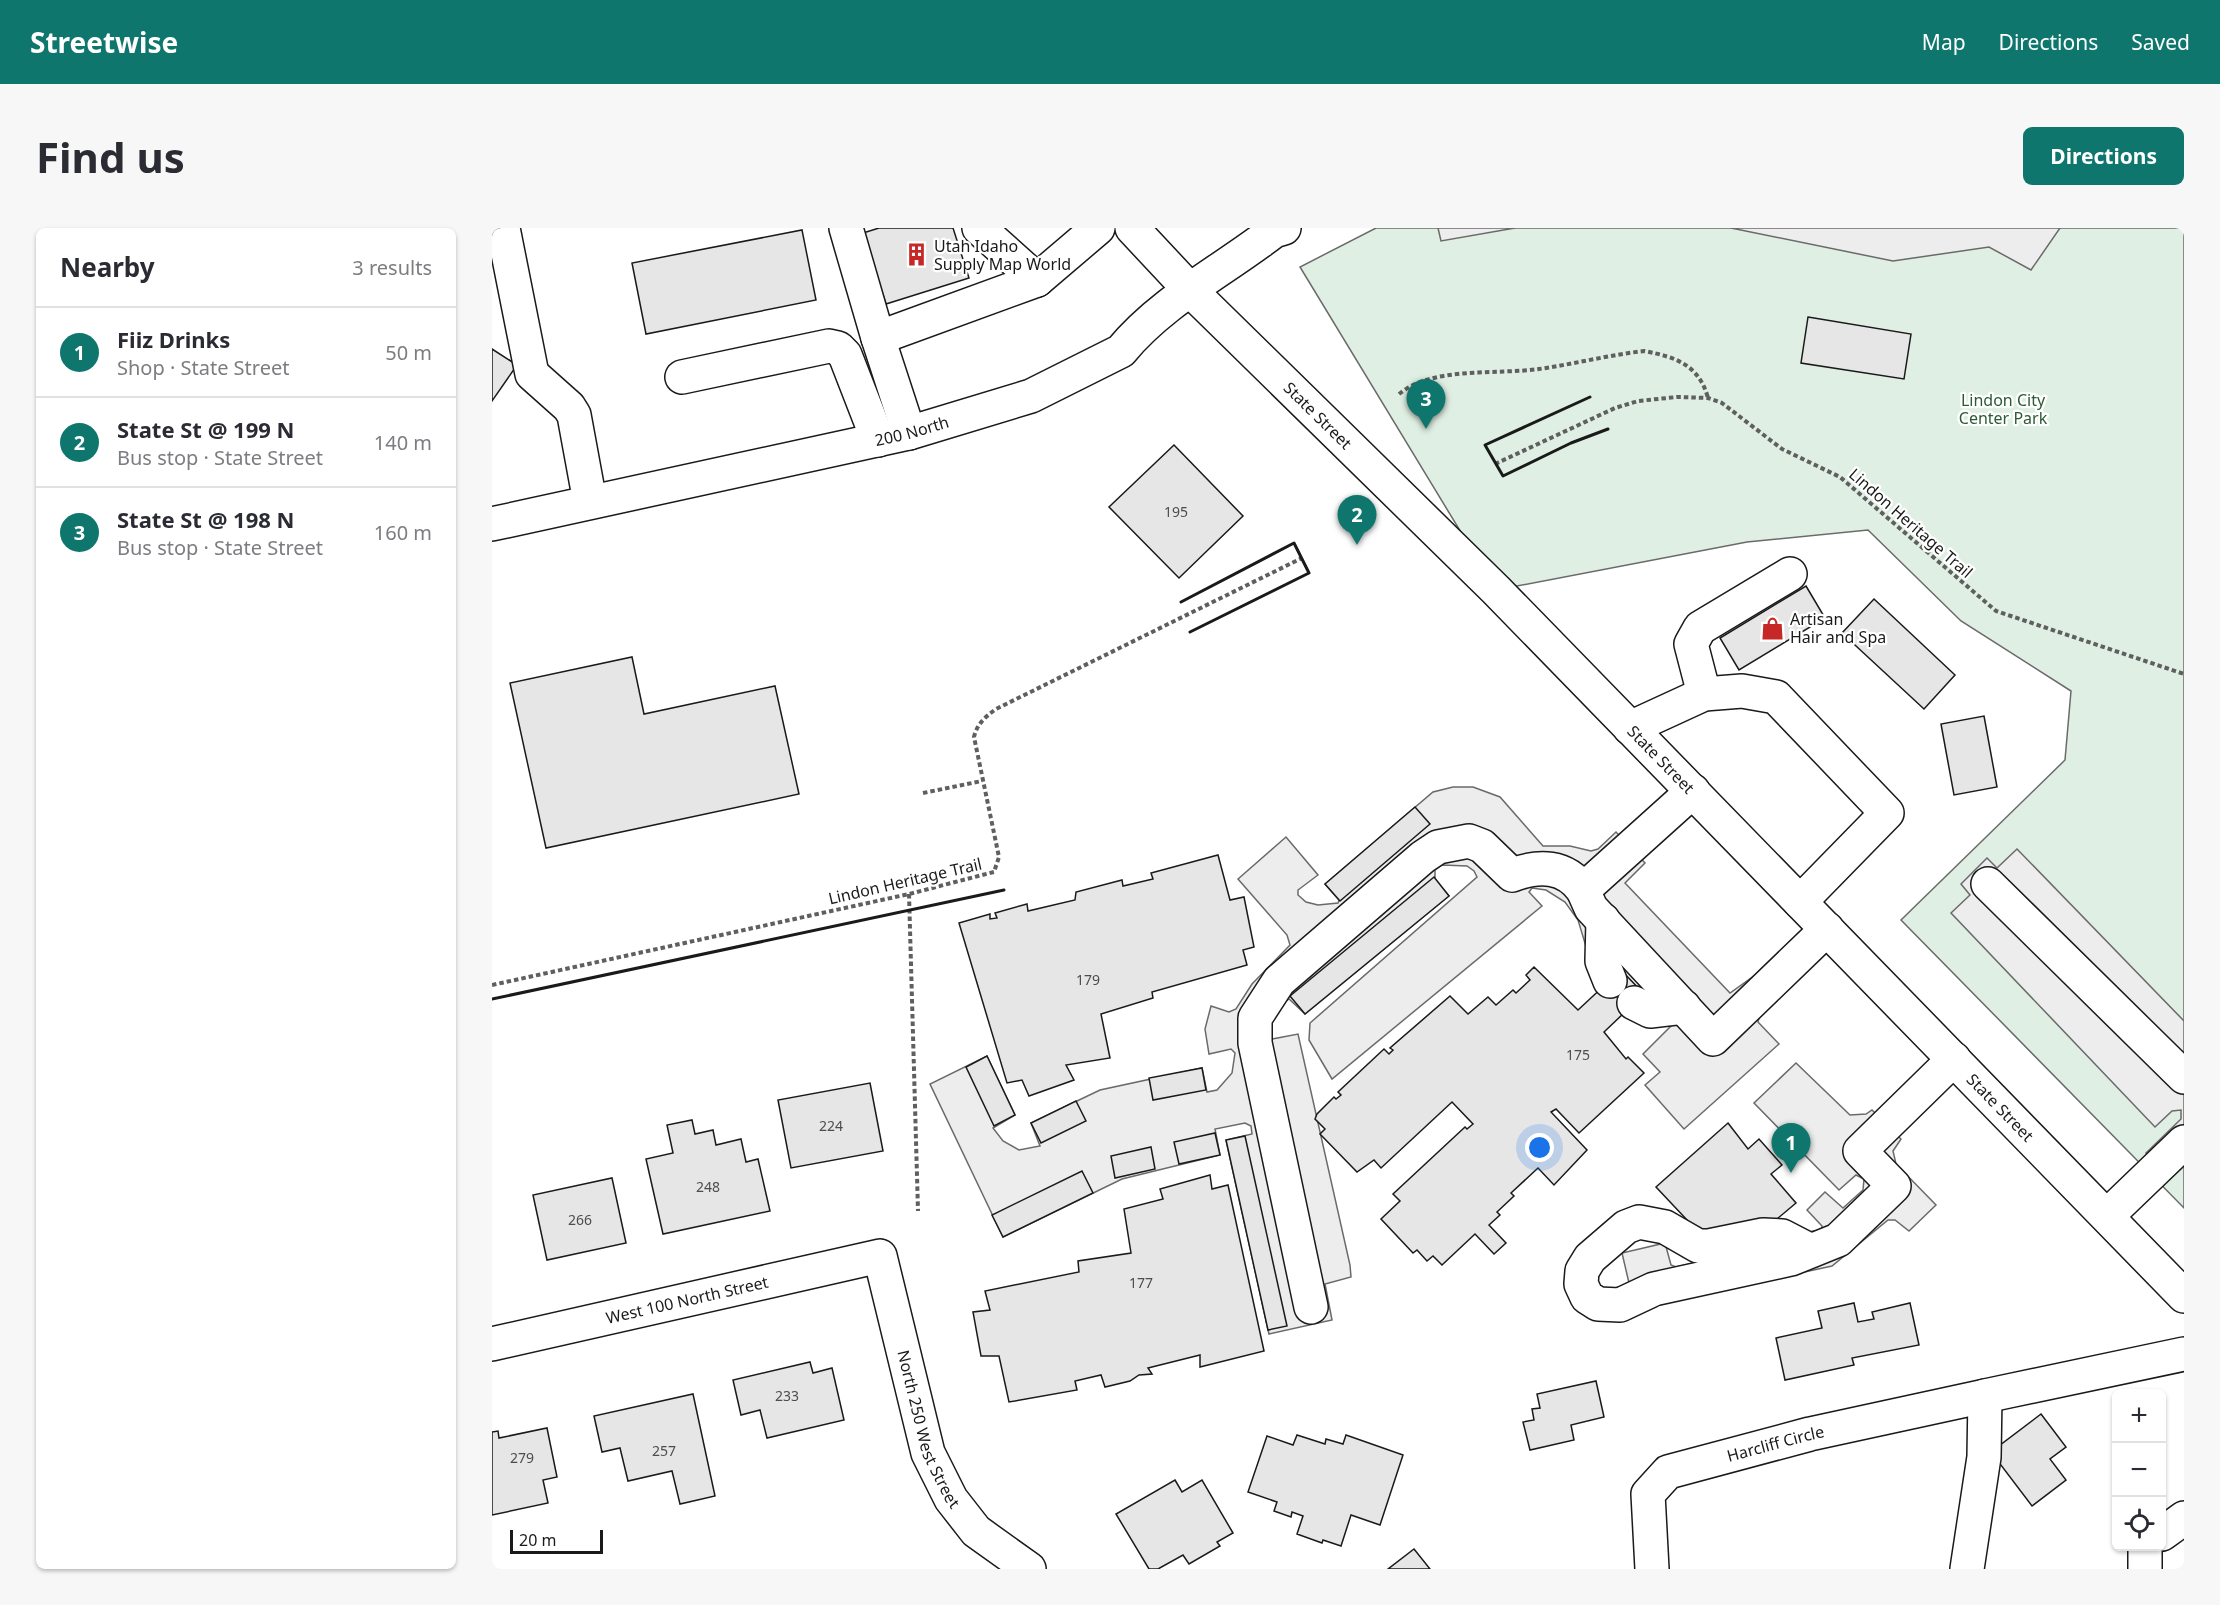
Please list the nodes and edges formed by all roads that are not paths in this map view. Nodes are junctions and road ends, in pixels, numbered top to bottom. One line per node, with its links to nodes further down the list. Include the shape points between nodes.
1 (503, 228): 12 (street, via 532,374 574,416)
2 (846, 228): 9 (street)
3 (979, 228): 7 (street)
4 (1098, 228): 7 (street)
5 (1132, 228): 8 (street, State Street)
6 (1284, 228): 8 (street, 200 North, via 1274,231)
7 (1037, 280): 9 (street)
8 (1191, 290): 11 (street, 200 North, via 1131,338 1121,351 1031,396); 16 (street, State Street, via 1488,581)
9 (878, 338): 11 (street)
10 (682, 377): 11 (street, via 829,346 838,348)
11 (894, 437): 12 (street, 200 North)
12 (590, 502): 13 (street, 200 North)
13 (492, 524)
14 (1790, 574): 15 (street, via 1700,628 1691,644)
15 (1704, 694): 16 (street); 20 (street, via 1742,691 1776,697 1887,813)
16 (1630, 728): 17 (street, State Street)
17 (1693, 791): 19 (street); 20 (street, State Street)
18 (1988, 884): 27 (street)
19 (1583, 890): 21 (street); 33 (street, via 1570,875 1557,870 1533,869 1512,875 1482,846 1469,841 1438,847 1299,962 1265,999 1255,1018 1255,1043)
20 (1800, 902): 22 (street, State Street)
21 (1602, 920): 23 (street, via 1602,961); 25 (street)
22 (1827, 929): 25 (street, via 1713,1039); 26 (street, State Street)
23 (1610, 981)
24 (1634, 1003): 25 (street, via 1650,1011)
25 (1684, 1007)
26 (1954, 1059): 29 (street, State Street); 30 (street, via 1860,1151 1894,1186 1838,1240)
27 (2184, 1077)
28 (2184, 1142): 29 (street)
29 (2107, 1216): 32 (street, State Street)
30 (1811, 1251): 30 (street, via 1773,1235 1698,1246 1665,1227 1639,1222 1619,1232 1590,1258 1582,1271 1584,1291 1598,1304 1620,1305 1654,1289 1791,1259)
31 (880, 1256): 34 (street, West 100 North Street); 40 (street, North 250 West Street, via 928,1453 951,1499 976,1531)
32 (2184, 1296)
33 (1311, 1307)
34 (492, 1344)
35 (2184, 1354): 36 (street, Harcliff Circle)
36 (1985, 1396): 41 (street, Harcliff Circle, via 1810,1434 1668,1472 1648,1494); 42 (street, via 1984,1457)
37 (2184, 1518): 38 (street)
38 (2166, 1531)
39 (2145, 1551): 43 (street)
40 (1029, 1569)
41 (1652, 1569)
42 (1967, 1569)
43 (2145, 1569)

